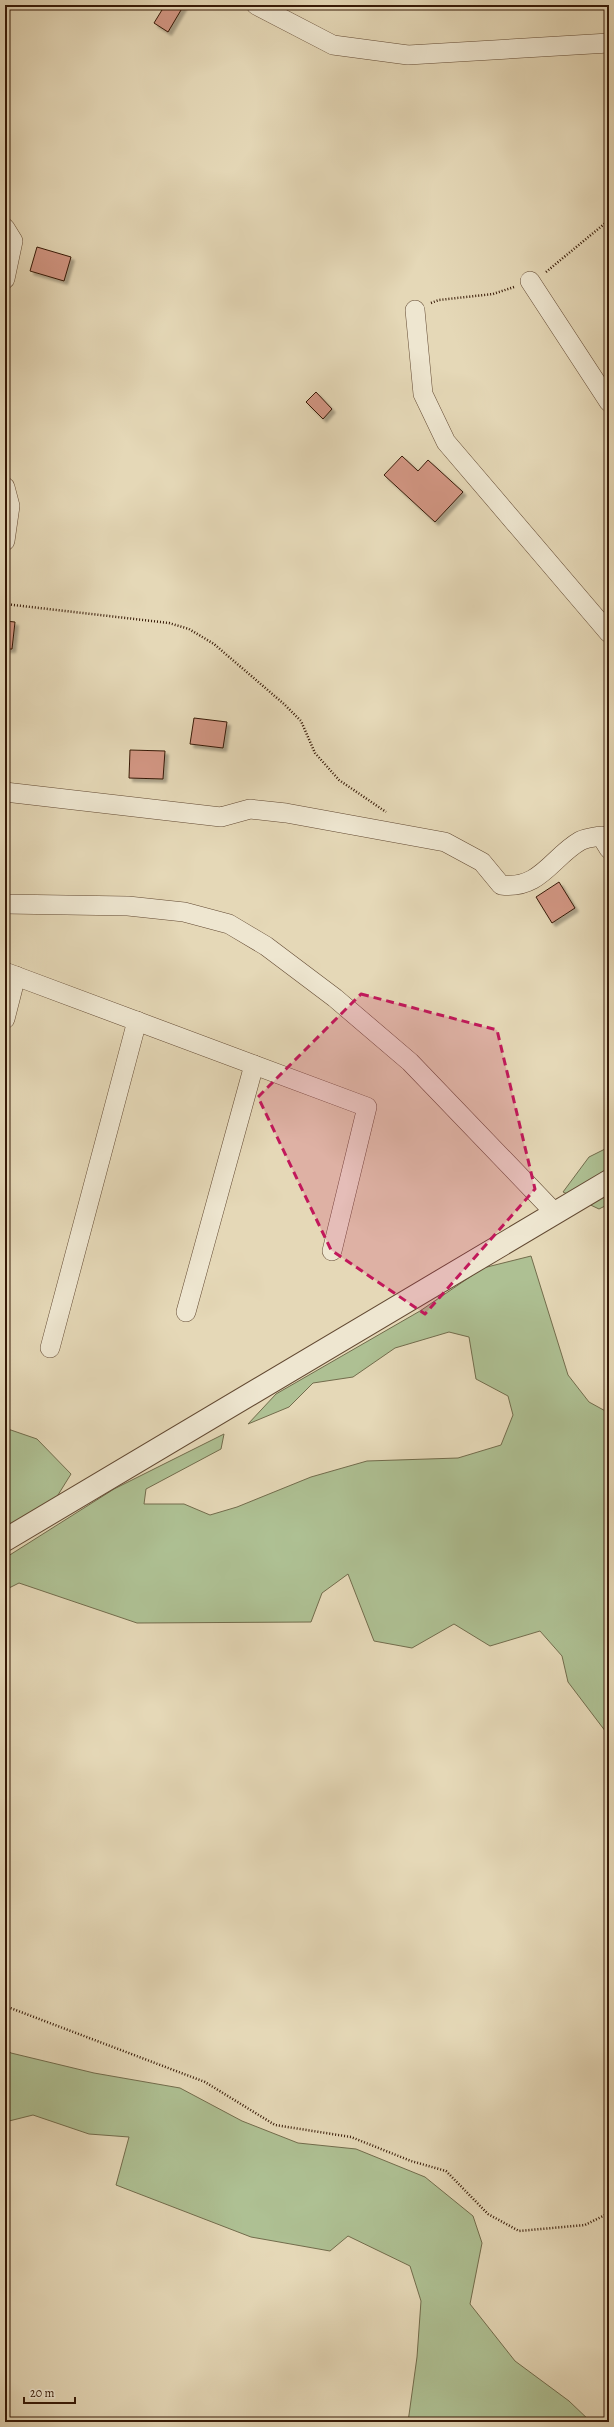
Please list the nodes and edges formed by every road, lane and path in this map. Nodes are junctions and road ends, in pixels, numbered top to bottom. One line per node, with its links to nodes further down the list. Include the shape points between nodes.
1 (256, 5): 2 (street, via 333,45 408,54)
2 (609, 43)
3 (5, 228): 4 (street, via 13,241)
4 (5, 276): 5 (street)
5 (5, 279)
6 (530, 281): 8 (street)
7 (415, 310): 12 (street, via 423,394 446,442)
8 (609, 402)
9 (5, 487): 10 (street, via 10,506)
10 (5, 540)
11 (5, 604): 14 (path, via 169,623 188,629 214,644 284,704 301,721 315,753 339,780)
12 (609, 633)
13 (5, 792): 15 (street, via 221,817 250,809 286,813 445,842 482,862 500,886 516,887 546,871 580,841 601,836)
14 (388, 813)
15 (609, 849)
16 (5, 904): 22 (street, via 136,907 184,912 229,924 266,946 335,998 410,1062)
17 (10, 974): 18 (street); 19 (street)
18 (5, 1019)
19 (137, 1021): 20 (street); 25 (street)
20 (254, 1064): 23 (street, via 367,1107); 24 (street)
21 (609, 1181): 22 (street)
22 (555, 1213): 26 (street)
23 (332, 1250)
24 (186, 1312)
25 (50, 1348)
26 (5, 1540)
27 (5, 2006): 28 (path, via 205,2082 275,2125 352,2137 411,2161 446,2171 488,2214 519,2231 585,2225)
28 (609, 2214)

